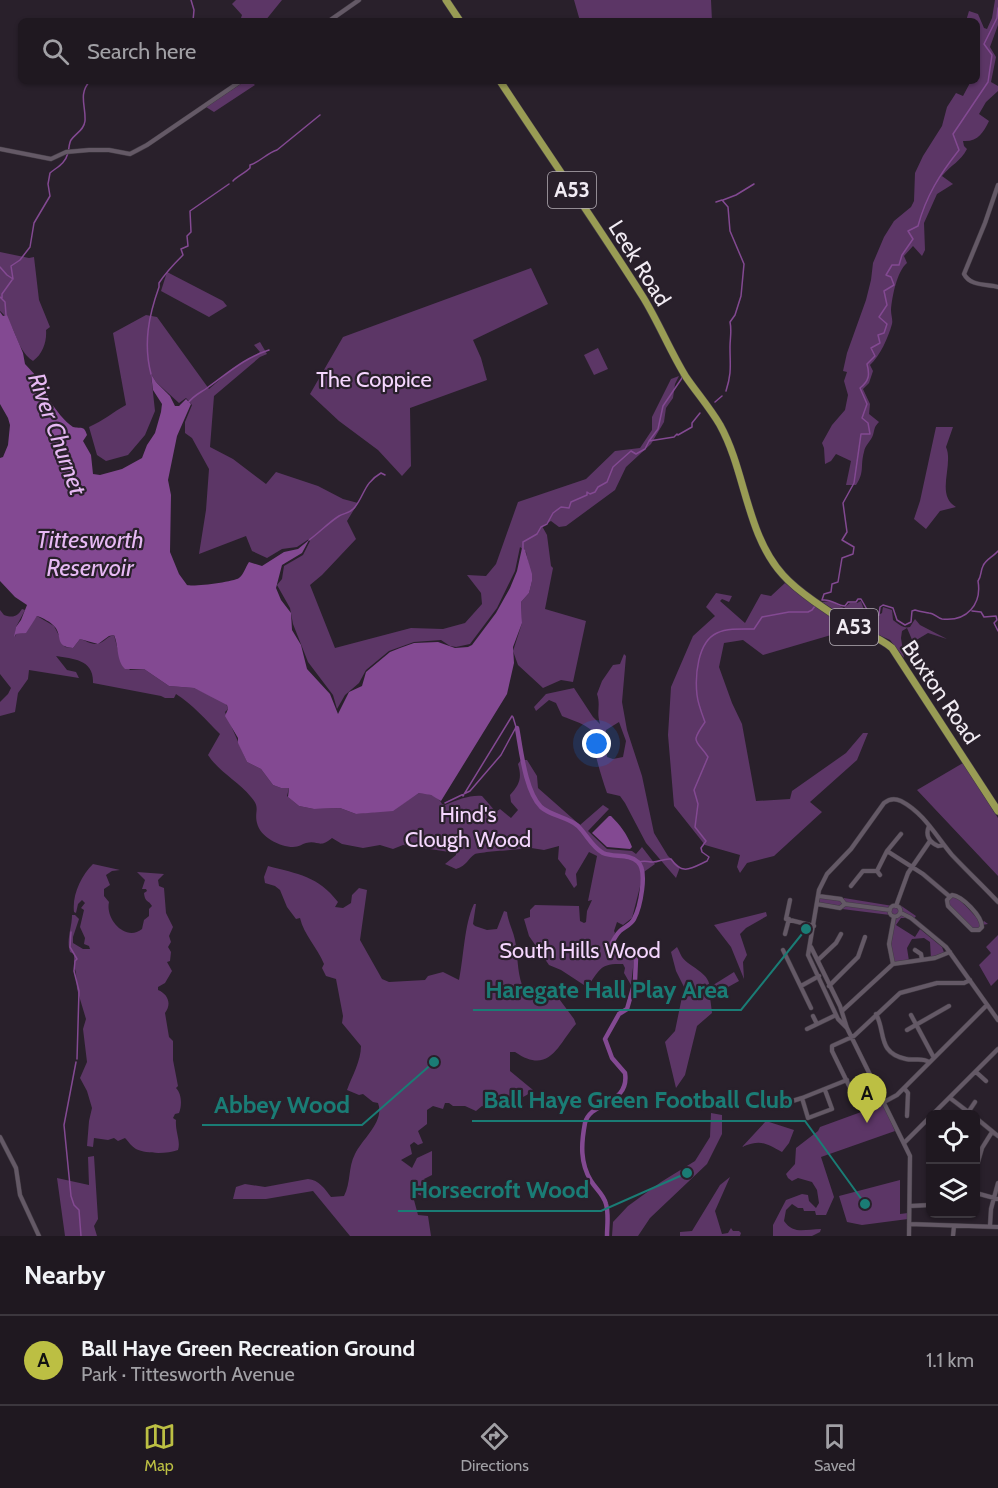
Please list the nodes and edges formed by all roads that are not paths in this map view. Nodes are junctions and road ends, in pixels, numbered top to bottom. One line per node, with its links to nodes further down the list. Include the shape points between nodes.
1 (359, 0): 3 (street)
2 (446, 0): 4 (highway)
3 (333, 18)
4 (458, 18)
5 (237, 84): 7 (street, via 130,154 109,150 68,152 51,159)
6 (502, 84): 10 (highway, Leek Road / A53, via 644,299 687,377)
7 (0, 149)
8 (998, 185): 9 (street, via 964,274 971,282)
9 (998, 288)
10 (726, 436): 11 (highway, Buxton Road / A53, via 749,508 777,568 834,614 892,648)
11 (998, 811)
12 (930, 826): 14 (street); 15 (street); 19 (street, via 902,802 891,799 884,803 851,849 827,874)
13 (901, 834): 16 (street)
14 (930, 842): 15 (street); 17 (street)
15 (944, 845): 22 (street)
16 (887, 851): 17 (street); 18 (street, via 879,873 863,871)
17 (911, 867): 20 (street); 25 (street)
18 (851, 885)
19 (818, 896): 23 (street); 24 (street, via 841,899)
20 (949, 896): 20 (street, via 948,906 972,930 979,930 982,925 978,916 958,897)
21 (790, 900): 29 (street)
22 (998, 902)
23 (817, 904): 24 (street, via 840,908); 30 (street)
24 (845, 904): 26 (street)
25 (896, 906): 26 (street); 27 (street)
26 (890, 910): 28 (street)
27 (901, 913): 28 (street); 37 (street)
28 (894, 917): 42 (street, via 890,956)
29 (789, 919): 30 (street); 31 (street)
30 (814, 926): 34 (street)
31 (785, 934)
32 (840, 934): 40 (street)
33 (865, 937): 45 (street, via 861,953)
34 (811, 946): 38 (street); 39 (street)
35 (783, 950): 46 (street)
36 (917, 950): 41 (street)
37 (950, 952): 41 (street); 44 (street)
38 (815, 954): 39 (street); 40 (street)
39 (809, 957): 43 (street)
40 (818, 960): 45 (street)
41 (922, 960): 42 (street)
42 (894, 964): 51 (street)
43 (819, 976): 46 (street); 47 (street)
44 (969, 980): 49 (street); 52 (street, via 907,990)
45 (830, 985): 47 (street); 51 (street)
46 (801, 986): 50 (street)
47 (825, 988): 53 (street)
48 (948, 1005): 59 (street)
49 (987, 1005): 57 (street); 64 (street)
50 (811, 1008)
51 (842, 1011): 56 (street)
52 (876, 1014): 62 (street); 65 (street, via 883,1041 892,1053 904,1059)
53 (836, 1015): 56 (street); 58 (street)
54 (911, 1015): 59 (street)
55 (813, 1016): 58 (street)
56 (842, 1020): 62 (street)
57 (998, 1020)
58 (817, 1024): 60 (street)
59 (916, 1025): 61 (street); 64 (street)
60 (807, 1029)
61 (906, 1030)
62 (851, 1038): 67 (street, via 831,1048); 71 (street)
63 (998, 1049): 66 (street)
64 (934, 1058): 65 (street)
65 (930, 1062): 69 (street)
66 (976, 1072): 68 (street); 73 (street)
67 (846, 1080): 70 (street); 71 (street, via 858,1101)
68 (986, 1081)
69 (904, 1088): 75 (street); 80 (street, via 908,1093)
70 (825, 1090): 72 (street); 72 (street, via 832,1109 808,1118)
71 (879, 1092): 75 (street)
72 (802, 1098): 74 (street, via 786,1103)
73 (950, 1098): 77 (street); 78 (street)
74 (777, 1099)
75 (884, 1102): 86 (street)
76 (975, 1102): 79 (street)
77 (938, 1110)
78 (964, 1110)
79 (970, 1110)
80 (907, 1116)
81 (926, 1122): 86 (street)
82 (980, 1122): 83 (street)
83 (992, 1132): 84 (street); 87 (street)
84 (998, 1136)
85 (0, 1137): 97 (street, via 16,1168 20,1195)
86 (904, 1143): 92 (street, via 910,1160)
87 (976, 1164)
88 (998, 1183): 90 (street)
89 (980, 1194): 90 (street)
90 (996, 1198): 95 (street)
91 (926, 1205): 92 (street)
92 (910, 1206): 93 (street)
93 (909, 1224): 94 (street); 98 (street)
94 (954, 1226): 95 (street); 99 (street)
95 (990, 1226): 96 (street)
96 (998, 1227)
97 (39, 1236)
98 (909, 1236)
99 (953, 1236)

